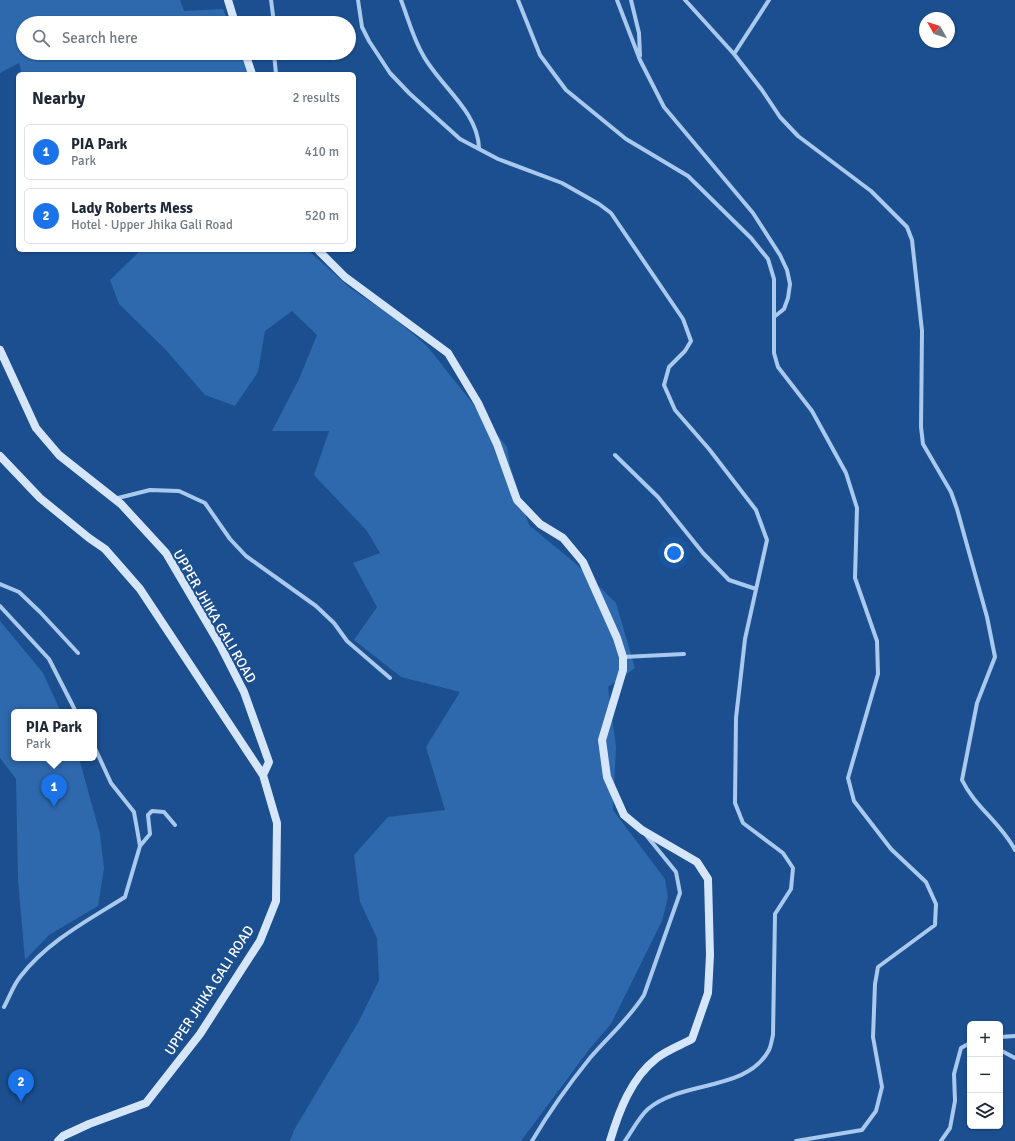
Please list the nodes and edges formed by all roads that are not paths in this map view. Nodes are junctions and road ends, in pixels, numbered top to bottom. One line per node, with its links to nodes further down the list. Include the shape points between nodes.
1 (228, 0): 10 (main road)
2 (271, 0): 11 (street)
3 (358, 0): 18 (street, via 362,27 390,73 460,139)
4 (401, 0): 18 (street, via 422,54 460,104 479,135)
5 (518, 0): 20 (street, via 540,55 566,90 626,139 688,176 751,238 768,259 774,279)
6 (617, 0): 15 (street)
7 (632, 0): 15 (street, via 639,33)
8 (686, 0): 12 (street)
9 (769, 0): 12 (street)
10 (233, 16)
11 (273, 16)
12 (734, 54): 38 (street, via 780,117 798,136 871,191 907,227 912,240 922,331 923,444 951,492 957,509 987,617 995,657 977,703 962,780 973,799 1003,830)
13 (247, 60): 16 (main road)
14 (275, 60): 17 (street)
15 (640, 60): 20 (street, via 664,107 753,213 780,255 790,284 784,309)
16 (251, 72)
17 (276, 72)
18 (479, 148): 26 (street, via 517,167 562,184 600,204 611,213 683,319 691,340 685,351 669,367 664,384 675,410 756,510 767,540)
19 (320, 252): 30 (main road, via 345,277 448,353 478,403 497,444 517,500 540,524 563,538 582,562 617,638)
20 (774, 317): 49 (street, via 774,353 778,367 812,411 846,473 857,508 855,578 877,641 878,674 848,778 854,801 891,849 926,882 936,904 935,925 878,967 873,1037 882,1087 876,1111 862,1130)
21 (0, 350): 24 (main road, UPPER JHIKA GALI ROAD, via 36,428 59,455)
22 (615, 455): 26 (street, via 658,497 703,553 729,580)
23 (0, 456): 34 (main road, via 40,498 105,549 140,589)
24 (114, 499): 31 (street, via 150,490 179,491 205,503 230,539 246,556 316,606 334,623 347,641); 34 (main road, UPPER JHIKA GALI ROAD, via 166,554 220,645 244,692 260,732 269,762)
25 (0, 584): 28 (street, via 18,592)
26 (756, 589): 48 (street, via 745,639 736,718 735,803 743,823 783,853 793,868 791,889 775,914 773,1035 769,1050 753,1068 730,1080 676,1093 653,1106)
27 (0, 606): 32 (street, via 49,659)
28 (78, 653)
29 (684, 654): 30 (street)
30 (623, 657): 36 (main road, via 623,670 602,740 607,777 624,815)
31 (390, 678)
32 (74, 709)
33 (97, 753): 37 (street, via 111,783 134,812)
34 (263, 775): 45 (main road, UPPER JHIKA GALI ROAD, via 277,823 276,901 260,941 200,1034 146,1103 89,1124)
35 (175, 825): 37 (street, via 164,812 152,811 148,815 150,834)
36 (642, 830): 46 (street, via 676,872 680,893 677,905 644,995 590,1058 545,1118); 47 (main road, via 697,862 708,879 708,993 692,1039 656,1058 633,1084 618,1114)
37 (140, 846): 39 (street, via 125,897 73,928 43,951 19,978)
38 (1015, 850)
39 (4, 1008)
40 (1015, 1036): 41 (street)
41 (1003, 1037)
42 (967, 1045): 50 (street, via 961,1048 958,1056 950,1128)
43 (1003, 1052): 44 (street)
44 (1015, 1058)
45 (58, 1141)
46 (532, 1141)
47 (610, 1141)
48 (624, 1141)
49 (796, 1141)
50 (941, 1141)

